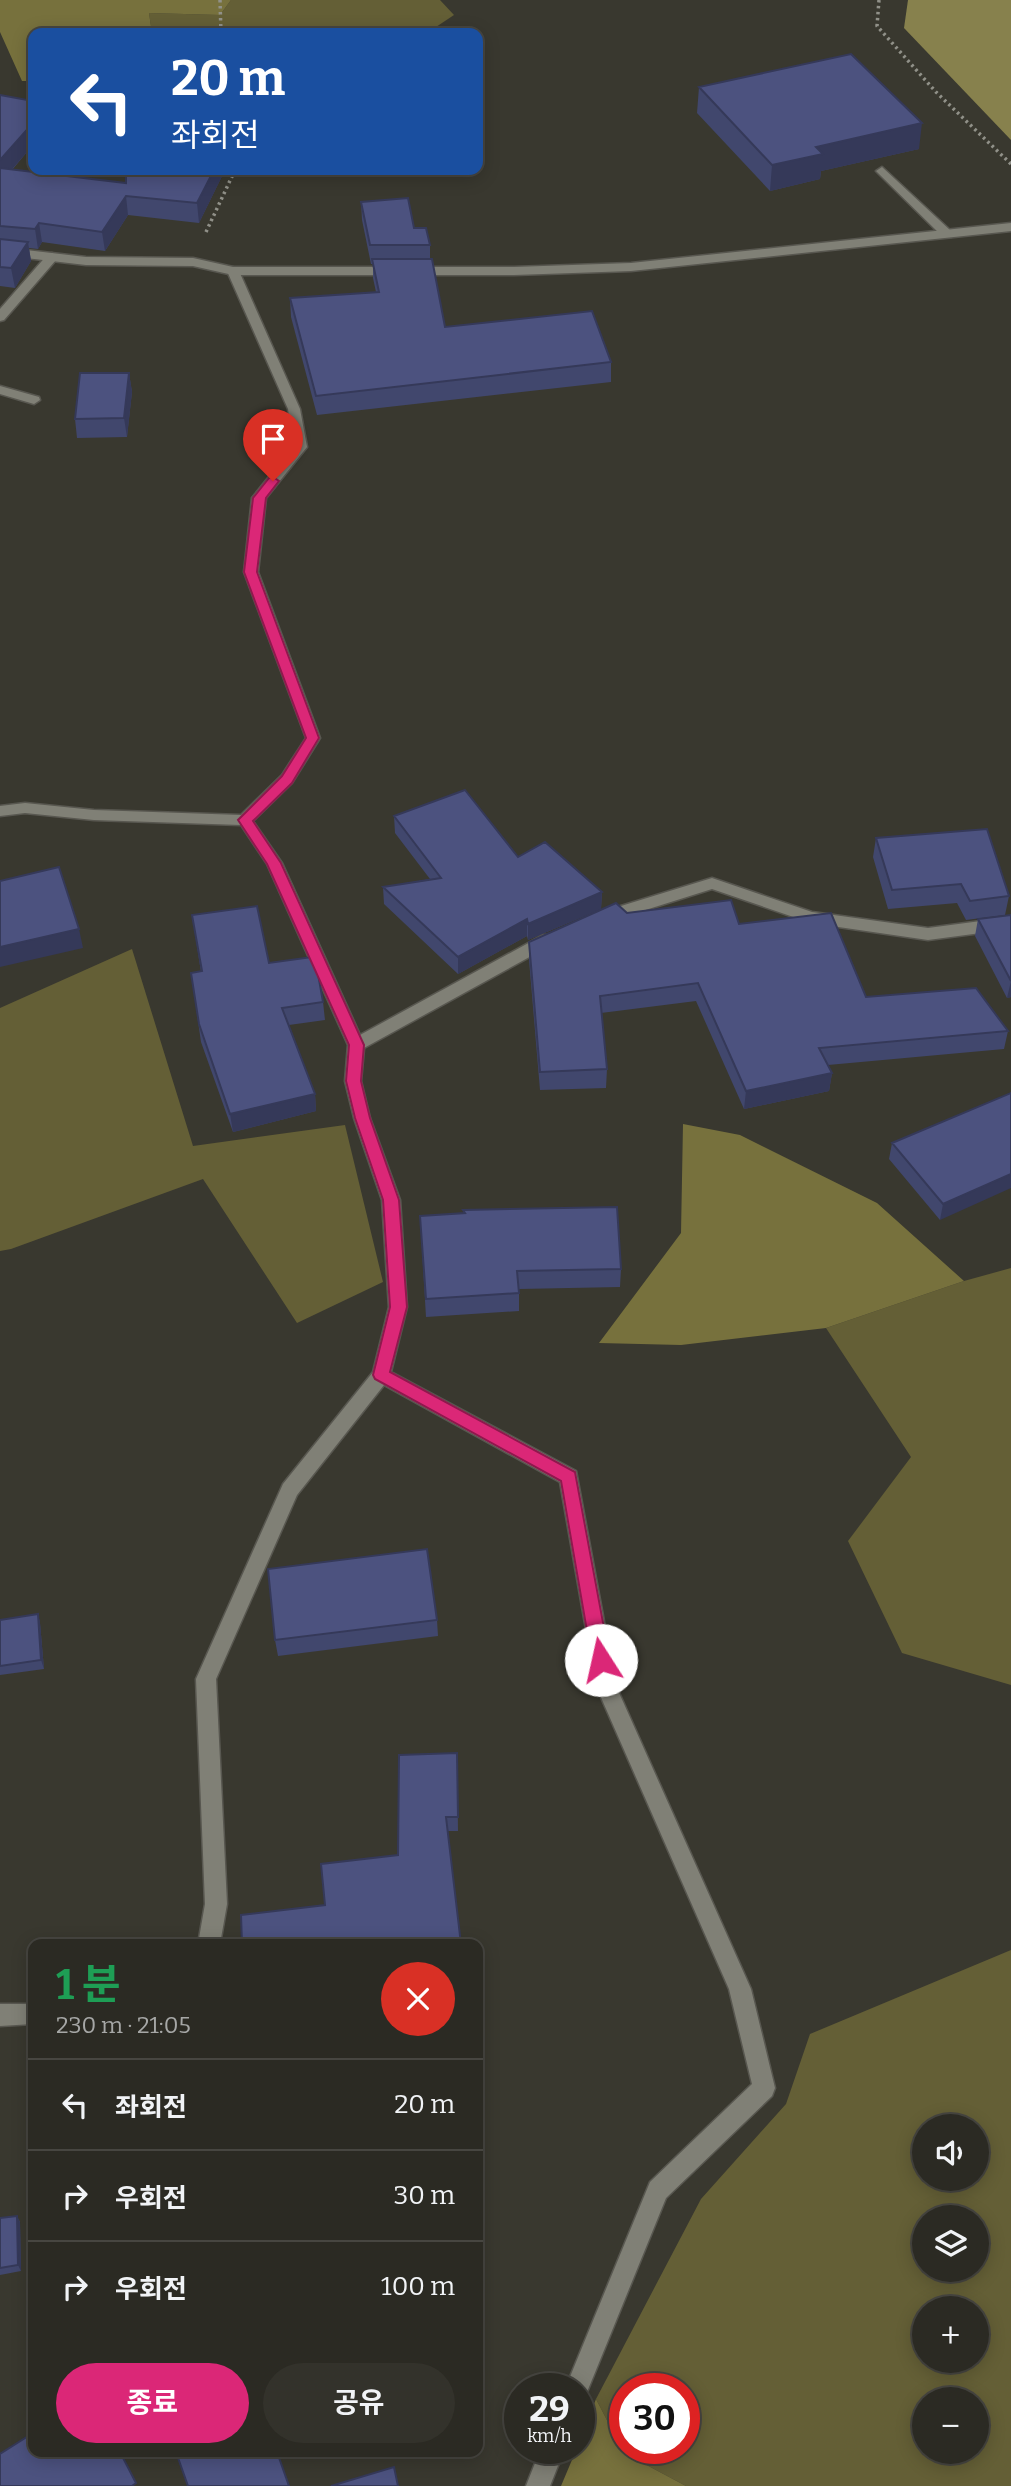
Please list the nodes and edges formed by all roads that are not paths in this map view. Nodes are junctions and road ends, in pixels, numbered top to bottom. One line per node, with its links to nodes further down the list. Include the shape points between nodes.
1 (882, 171): 3 (street)
2 (1011, 228): 3 (street)
3 (947, 234): 6 (street, via 631,267)
4 (0, 251): 5 (street)
5 (52, 257): 6 (street, via 193,262); 7 (street)
6 (233, 271): 11 (street, via 294,409 300,447 260,498 251,572 313,738 287,779)
7 (0, 317)
8 (0, 390): 9 (street)
9 (34, 400)
10 (0, 811): 11 (street, via 25,808)
11 (245, 820): 15 (street, via 274,863)
12 (592, 922): 13 (street, via 712,883 811,917 928,934)
13 (1011, 923)
14 (567, 932): 15 (street)
15 (356, 1045): 16 (street, via 354,1081 362,1118 391,1200 398,1307)
16 (381, 1375): 17 (street, via 290,1490 206,1679 216,1904); 20 (street, via 569,1477 606,1686 740,1989 764,2088 658,2190)
17 (210, 1939)
18 (28, 2014): 19 (street)
19 (0, 2015)
20 (584, 2373)
21 (547, 2464): 22 (street)
22 (538, 2486)

